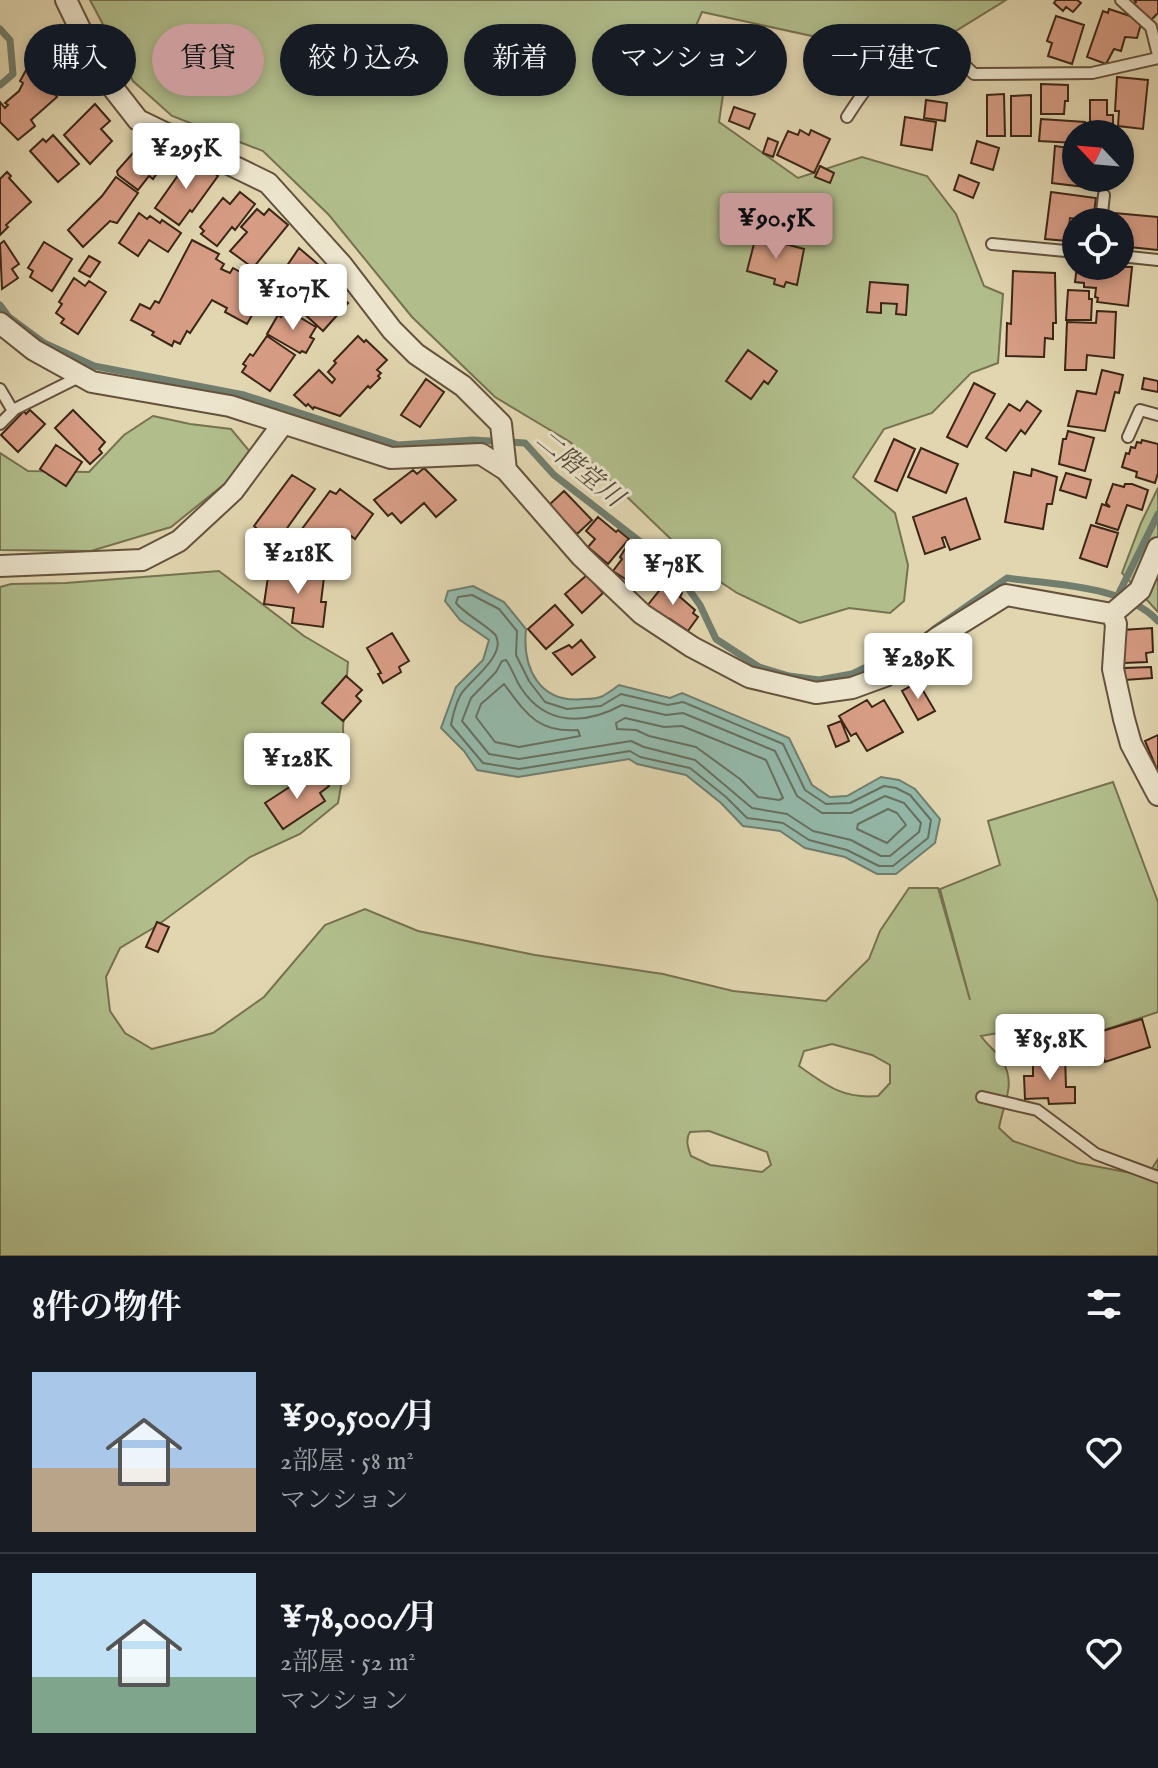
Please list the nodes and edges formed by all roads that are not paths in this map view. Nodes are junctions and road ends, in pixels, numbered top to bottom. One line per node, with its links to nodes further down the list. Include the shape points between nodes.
1 (66, 0): 19 (street, via 102,74 138,120 268,183 392,330 501,424)
2 (1121, 0): 3 (lane, via 1151,27)
3 (1158, 56): 4 (lane, via 1092,73 974,74 956,57 904,63 874,78)
4 (847, 117)
5 (1104, 195): 6 (lane)
6 (1103, 208)
7 (992, 244): 8 (lane)
8 (1062, 251)
9 (1134, 257): 10 (lane)
10 (1158, 260)
11 (0, 323): 12 (street)
12 (81, 376): 14 (lane); 17 (street, via 230,406)
13 (0, 389): 14 (lane)
14 (13, 411): 16 (lane)
15 (1158, 415): 18 (lane, via 1140,410)
16 (0, 424)
17 (282, 425): 19 (street, via 391,458 481,454); 21 (street, via 233,491 179,541 142,560)
18 (1128, 437)
19 (506, 470): 22 (street, via 581,556 642,614 749,677 816,693 885,676 1006,595)
20 (1158, 548): 22 (street, via 1140,590)
21 (0, 566)
22 (1112, 614): 23 (street, via 1113,669 1124,719)
23 (1158, 795)
24 (982, 1097): 25 (lane, via 1037,1110 1096,1154)
25 (1158, 1177)

